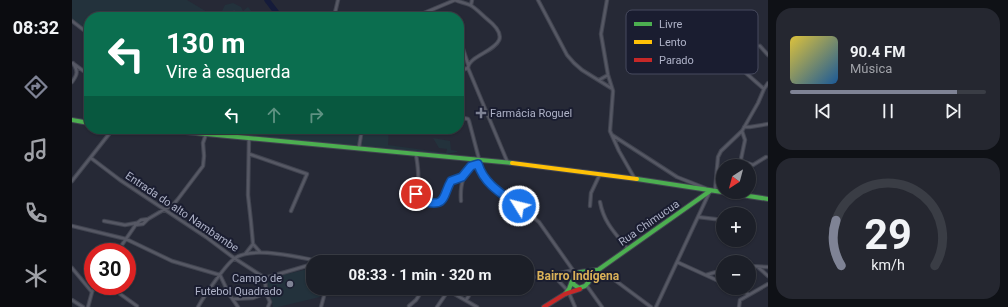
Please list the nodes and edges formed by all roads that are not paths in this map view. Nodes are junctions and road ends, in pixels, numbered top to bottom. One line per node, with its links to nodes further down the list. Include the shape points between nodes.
1 (338, 0): 7 (street)
2 (455, 0): 6 (street); 8 (street)
3 (472, 0): 6 (street)
4 (538, 0): 21 (street, via 567,55 582,70)
5 (608, 0): 20 (street, via 601,34)
6 (471, 5): 15 (street, via 498,28 500,38)
7 (335, 12)
8 (426, 12)
9 (72, 21): 10 (street)
10 (84, 30)
11 (760, 46): 13 (street)
12 (464, 52): 15 (street)
13 (768, 55)
14 (72, 63): 18 (street); 22 (street, via 77,70)
15 (468, 64): 16 (street)
16 (468, 68): 17 (street); 45 (street)
17 (464, 69)
18 (84, 72)
19 (749, 74): 25 (street)
20 (608, 75): 21 (street); 24 (street)
21 (599, 80): 24 (street)
22 (72, 82)
23 (768, 83): 25 (street)
24 (612, 88): 36 (street)
25 (764, 89): 30 (street)
26 (464, 119): 44 (street, via 469,121)
27 (72, 120): 28 (main road)
28 (84, 122)
29 (768, 124): 30 (street)
30 (744, 127): 31 (street)
31 (742, 131): 42 (street, via 745,140 742,161 753,165); 50 (street, via 718,156)
32 (109, 134): 43 (street)
33 (206, 134): 34 (main road); 54 (street, via 203,143 203,166)
34 (215, 134): 37 (main road)
35 (361, 134): 39 (street)
36 (612, 135): 48 (street); 50 (street, via 677,177)
37 (236, 136): 38 (main road)
38 (249, 138): 39 (main road); 41 (street)
39 (359, 147): 40 (main road)
40 (416, 153): 44 (main road); 47 (street, via 416,194 420,200 436,204 440,202 445,197 451,181)
41 (248, 154): 57 (street, via 307,174); 67 (street, via 248,195)
42 (766, 157)
43 (91, 158): 49 (street); 56 (street, Entrada do alto Nambambe)
44 (477, 160): 45 (main road); 47 (street); 79 (street, via 481,174 488,182 539,222)
45 (507, 162): 46 (main road)
46 (600, 174): 48 (main road); 55 (street, via 591,193)
47 (462, 177): 52 (street)
48 (635, 179): 50 (main road)
49 (72, 181)
50 (713, 191): 51 (main road); 59 (street); 68 (main road, Rua Chimucua)
51 (768, 199)
52 (461, 201)
53 (600, 202): 68 (street, via 606,222)
54 (172, 206): 56 (street); 58 (street)
55 (590, 206)
56 (165, 209): 58 (street, Entrada do alto Nambambe); 60 (street)
57 (291, 211)
58 (171, 213): 71 (street, Entrada do alto Nambambe)
59 (698, 218): 61 (street); 73 (street)
60 (148, 219): 63 (street); 63 (street, via 145,224)
61 (716, 219)
62 (104, 221): 63 (street, via 125,226)
63 (136, 224): 65 (street)
64 (72, 226): 65 (street)
65 (126, 239): 66 (street); 83 (street, via 172,261)
66 (123, 243)
67 (253, 244): 69 (street); 70 (street)
68 (628, 249): 78 (main road, Rua Chimucua)
69 (261, 252): 70 (street); 72 (street)
70 (246, 254): 71 (street)
71 (234, 258): 83 (street); 87 (street, Entrada do alto Nambambe)
72 (306, 260)
73 (677, 262): 84 (street); 126 (street)
74 (306, 266): 87 (street)
75 (758, 267): 76 (street); 85 (street)
76 (768, 267)
77 (72, 268): 90 (street)
78 (597, 271): 80 (main road, Rua Chimucua); 91 (main road, Rua Chimucua); 112 (street, via 610,276)
79 (574, 272): 80 (main road, Rua Chimucua); 82 (street); 89 (main road)
80 (583, 272): 91 (main road, via 587,275)
81 (716, 272): 84 (street)
82 (552, 274): 86 (street); 95 (street)
83 (220, 275): 105 (street); 106 (street)
84 (706, 275): 88 (street)
85 (768, 276)
86 (534, 277)
87 (265, 278): 96 (street)
88 (716, 280)
89 (572, 281): 93 (main road, via 574,286); 95 (main road)
90 (84, 282)
91 (587, 284): 93 (main road); 124 (street)
92 (768, 284): 94 (street)
93 (582, 288): 95 (main road)
94 (756, 291)
95 (567, 292): 122 (main road); 123 (street)
96 (266, 293): 106 (street, via 253,298); 118 (street, via 270,302)
97 (91, 295): 114 (street)
98 (122, 295): 109 (street)
99 (324, 295): 119 (street)
100 (419, 295): 111 (street)
101 (445, 295): 120 (street)
102 (456, 295): 108 (street)
103 (469, 295): 108 (street)
104 (747, 295): 127 (street, via 740,300)
105 (202, 299): 115 (street); 116 (street)
106 (233, 299): 110 (street)
107 (72, 300): 113 (street)
108 (466, 300): 121 (street)
109 (137, 306)
110 (234, 306): 117 (street)
111 (409, 306)
112 (647, 306): 125 (street)
113 (82, 307)
114 (88, 307)
115 (198, 307)
116 (202, 307)
117 (238, 307)
118 (268, 307)
119 (321, 307)
120 (437, 307)
121 (477, 307)
122 (544, 307)
123 (575, 307)
124 (602, 307)
125 (652, 307)
126 (656, 307)
127 (739, 307)

